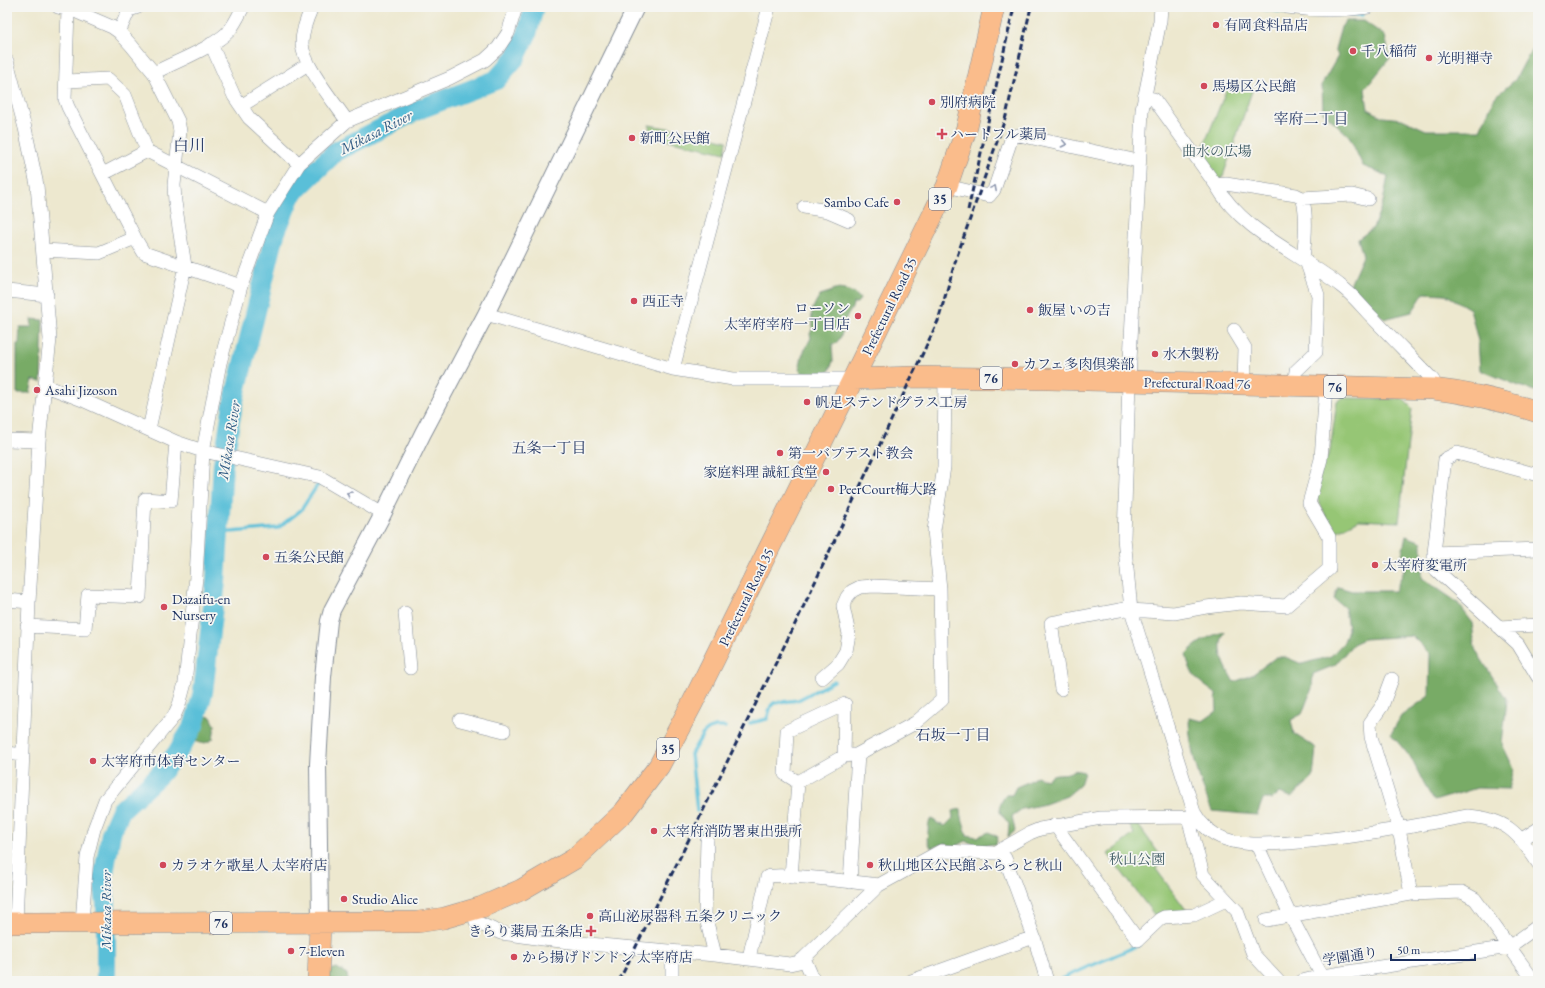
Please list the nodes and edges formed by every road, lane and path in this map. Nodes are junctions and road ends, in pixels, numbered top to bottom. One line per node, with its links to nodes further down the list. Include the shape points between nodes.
1 (138, 7): 12 (street, via 129,10)
2 (312, 7): 15 (street, via 302,44)
3 (516, 7): 20 (street, via 508,33 498,48 485,60 450,78)
4 (636, 7): 40 (street)
5 (769, 7): 42 (street)
6 (994, 7): 27 (main road, Prefectural Road 35 / 35, via 967,127)
7 (1161, 7): 18 (street)
8 (1287, 7): 9 (street, via 1313,10)
9 (1369, 7)
10 (70, 9): 12 (street); 17 (street)
11 (240, 9): 13 (street, via 230,30)
12 (119, 32): 16 (street)
13 (210, 44): 16 (street); 19 (street)
14 (7, 61): 34 (street, via 37,185)
15 (308, 64): 19 (street); 20 (street)
16 (154, 73): 24 (street, via 178,121 180,131)
17 (67, 81): 21 (street, via 108,79 124,95); 25 (street, via 65,99 68,108)
18 (1144, 97): 22 (street); 26 (street, via 1154,99)
19 (241, 106): 23 (street, via 248,118)
20 (347, 121): 23 (street)
21 (147, 151): 24 (street); 25 (street)
22 (1138, 161): 27 (street, one-way to 22, via 989,196 994,190 1012,137 1019,135); 45 (street)
23 (299, 164): 31 (street)
24 (177, 165): 31 (street); 36 (street, via 175,202)
25 (103, 174): 33 (street)
26 (1216, 185): 28 (street, via 1226,184); 35 (street, via 1238,214 1253,227)
27 (947, 186): 44 (main road, Prefectural Road 35 / 35)
28 (1302, 198): 29 (street, via 1352,195); 35 (street, via 1305,226)
29 (1368, 199)
30 (804, 207): 32 (street, via 828,211)
31 (268, 213): 37 (street)
32 (849, 220)
33 (135, 238): 34 (street, via 98,253); 36 (street, via 144,253)
34 (43, 250): 39 (street)
35 (1304, 260): 47 (street, via 1318,296 1316,352 1296,371); 50 (street, via 1342,287 1433,380)
36 (185, 266): 37 (street); 52 (street)
37 (241, 286): 56 (street, via 220,363)
38 (7, 291): 39 (street)
39 (47, 296): 48 (street, via 50,339)
40 (486, 314): 42 (street); 58 (street)
41 (1234, 330): 46 (street, via 1245,348)
42 (673, 369): 44 (street, via 733,379)
43 (946, 378): 44 (main road, Prefectural Road 76 / 76); 45 (main road, Prefectural Road 76 / 76); 61 (street, via 944,467 934,530)
44 (853, 379): 95 (main road, Prefectural Road 35 / 35, via 659,766 624,812 574,859 521,890)
45 (1129, 382): 46 (main road, Prefectural Road 76 / 76); 64 (street, via 1124,538)
46 (1244, 384): 47 (main road, Prefectural Road 76 / 76)
47 (1294, 385): 49 (main road, Prefectural Road 76 / 76)
48 (46, 386): 52 (street); 54 (street)
49 (1326, 386): 50 (main road, Prefectural Road 76 / 76); 64 (street, via 1320,459 1310,503 1329,537 1329,569 1286,606 1241,603 1206,606 1174,613)
50 (1433, 389): 51 (main road, Prefectural Road 76 / 76, via 1487,397)
51 (1538, 412)
52 (149, 429): 55 (street)
53 (7, 440): 54 (street)
54 (40, 441): 63 (street)
55 (176, 442): 56 (street); 67 (street, via 171,501 145,498 140,596 88,595 85,629)
56 (206, 452): 58 (street, one-way to 56, via 320,477); 99 (street, via 185,683 174,716 105,800 87,857)
57 (1538, 475): 60 (street, via 1457,453 1445,459)
58 (383, 514): 100 (street, via 336,600 329,621 318,764)
59 (1538, 549): 60 (street)
60 (1434, 553): 68 (street, via 1434,568)
61 (940, 589): 71 (street, via 874,586 860,587 852,591 843,606 849,634 846,651 838,664); 77 (street, via 942,700 915,723)
62 (7, 600): 63 (street)
63 (29, 602): 67 (street)
64 (1131, 609): 73 (street, via 1051,623); 81 (street)
65 (405, 613): 69 (street)
66 (1538, 625): 68 (street)
67 (28, 626): 78 (street)
68 (1499, 627): 70 (street, via 1520,647)
69 (410, 668)
70 (1538, 677)
71 (822, 678)
72 (1392, 679): 83 (street, via 1382,706 1370,723 1370,737)
73 (1061, 690)
74 (460, 720): 75 (street)
75 (504, 731)
76 (7, 753): 78 (street)
77 (858, 754): 79 (street); 91 (street)
78 (23, 755): 98 (street)
79 (844, 756): 80 (street); 80 (street, via 845,704 787,731 785,774)
80 (798, 782): 90 (street)
81 (1192, 817): 82 (street, via 1101,818); 87 (street, via 1217,836); 94 (street, via 1203,875)
82 (1055, 825): 92 (street, via 1030,833 994,853 941,851); 94 (street, via 1138,940 1164,917 1194,915)
83 (1399, 829): 85 (street, via 1468,816 1483,817 1511,829); 87 (street, via 1322,841); 93 (street)
84 (1538, 829): 85 (street)
85 (1522, 839): 89 (street)
86 (707, 841): 105 (street, via 705,914)
87 (1258, 844): 96 (street)
88 (1005, 858): 102 (street)
89 (1538, 863)
90 (792, 876): 91 (street); 106 (street, via 766,877)
91 (850, 882): 92 (street)
92 (879, 885): 107 (street)
93 (1412, 894): 96 (street); 103 (street, via 1462,892 1475,899)
94 (1226, 900): 114 (street, via 1237,911 1253,954)
95 (473, 910): 100 (main road, Prefectural Road 35 / 35, via 418,922); 104 (street, via 476,922 501,933)
96 (1290, 915): 97 (street); 108 (street)
97 (1266, 920)
98 (12, 923): 99 (main road, 76)
99 (83, 923): 100 (main road, 76)
100 (320, 923): 109 (main road)
101 (1538, 926): 103 (street, 学園通り)
102 (1034, 937): 112 (street); 113 (street)
103 (1509, 947): 108 (street, 学園通り); 116 (street)
104 (672, 952): 105 (street); 110 (street)
105 (715, 955): 106 (street)
106 (749, 958): 107 (street, via 790,964)
107 (804, 958): 111 (street)
108 (1323, 979): 115 (street, 学園通り)
109 (318, 981)
110 (672, 981)
111 (814, 981)
112 (911, 981)
113 (1048, 981)
114 (1278, 981)
115 (1302, 981)
116 (1534, 981)

